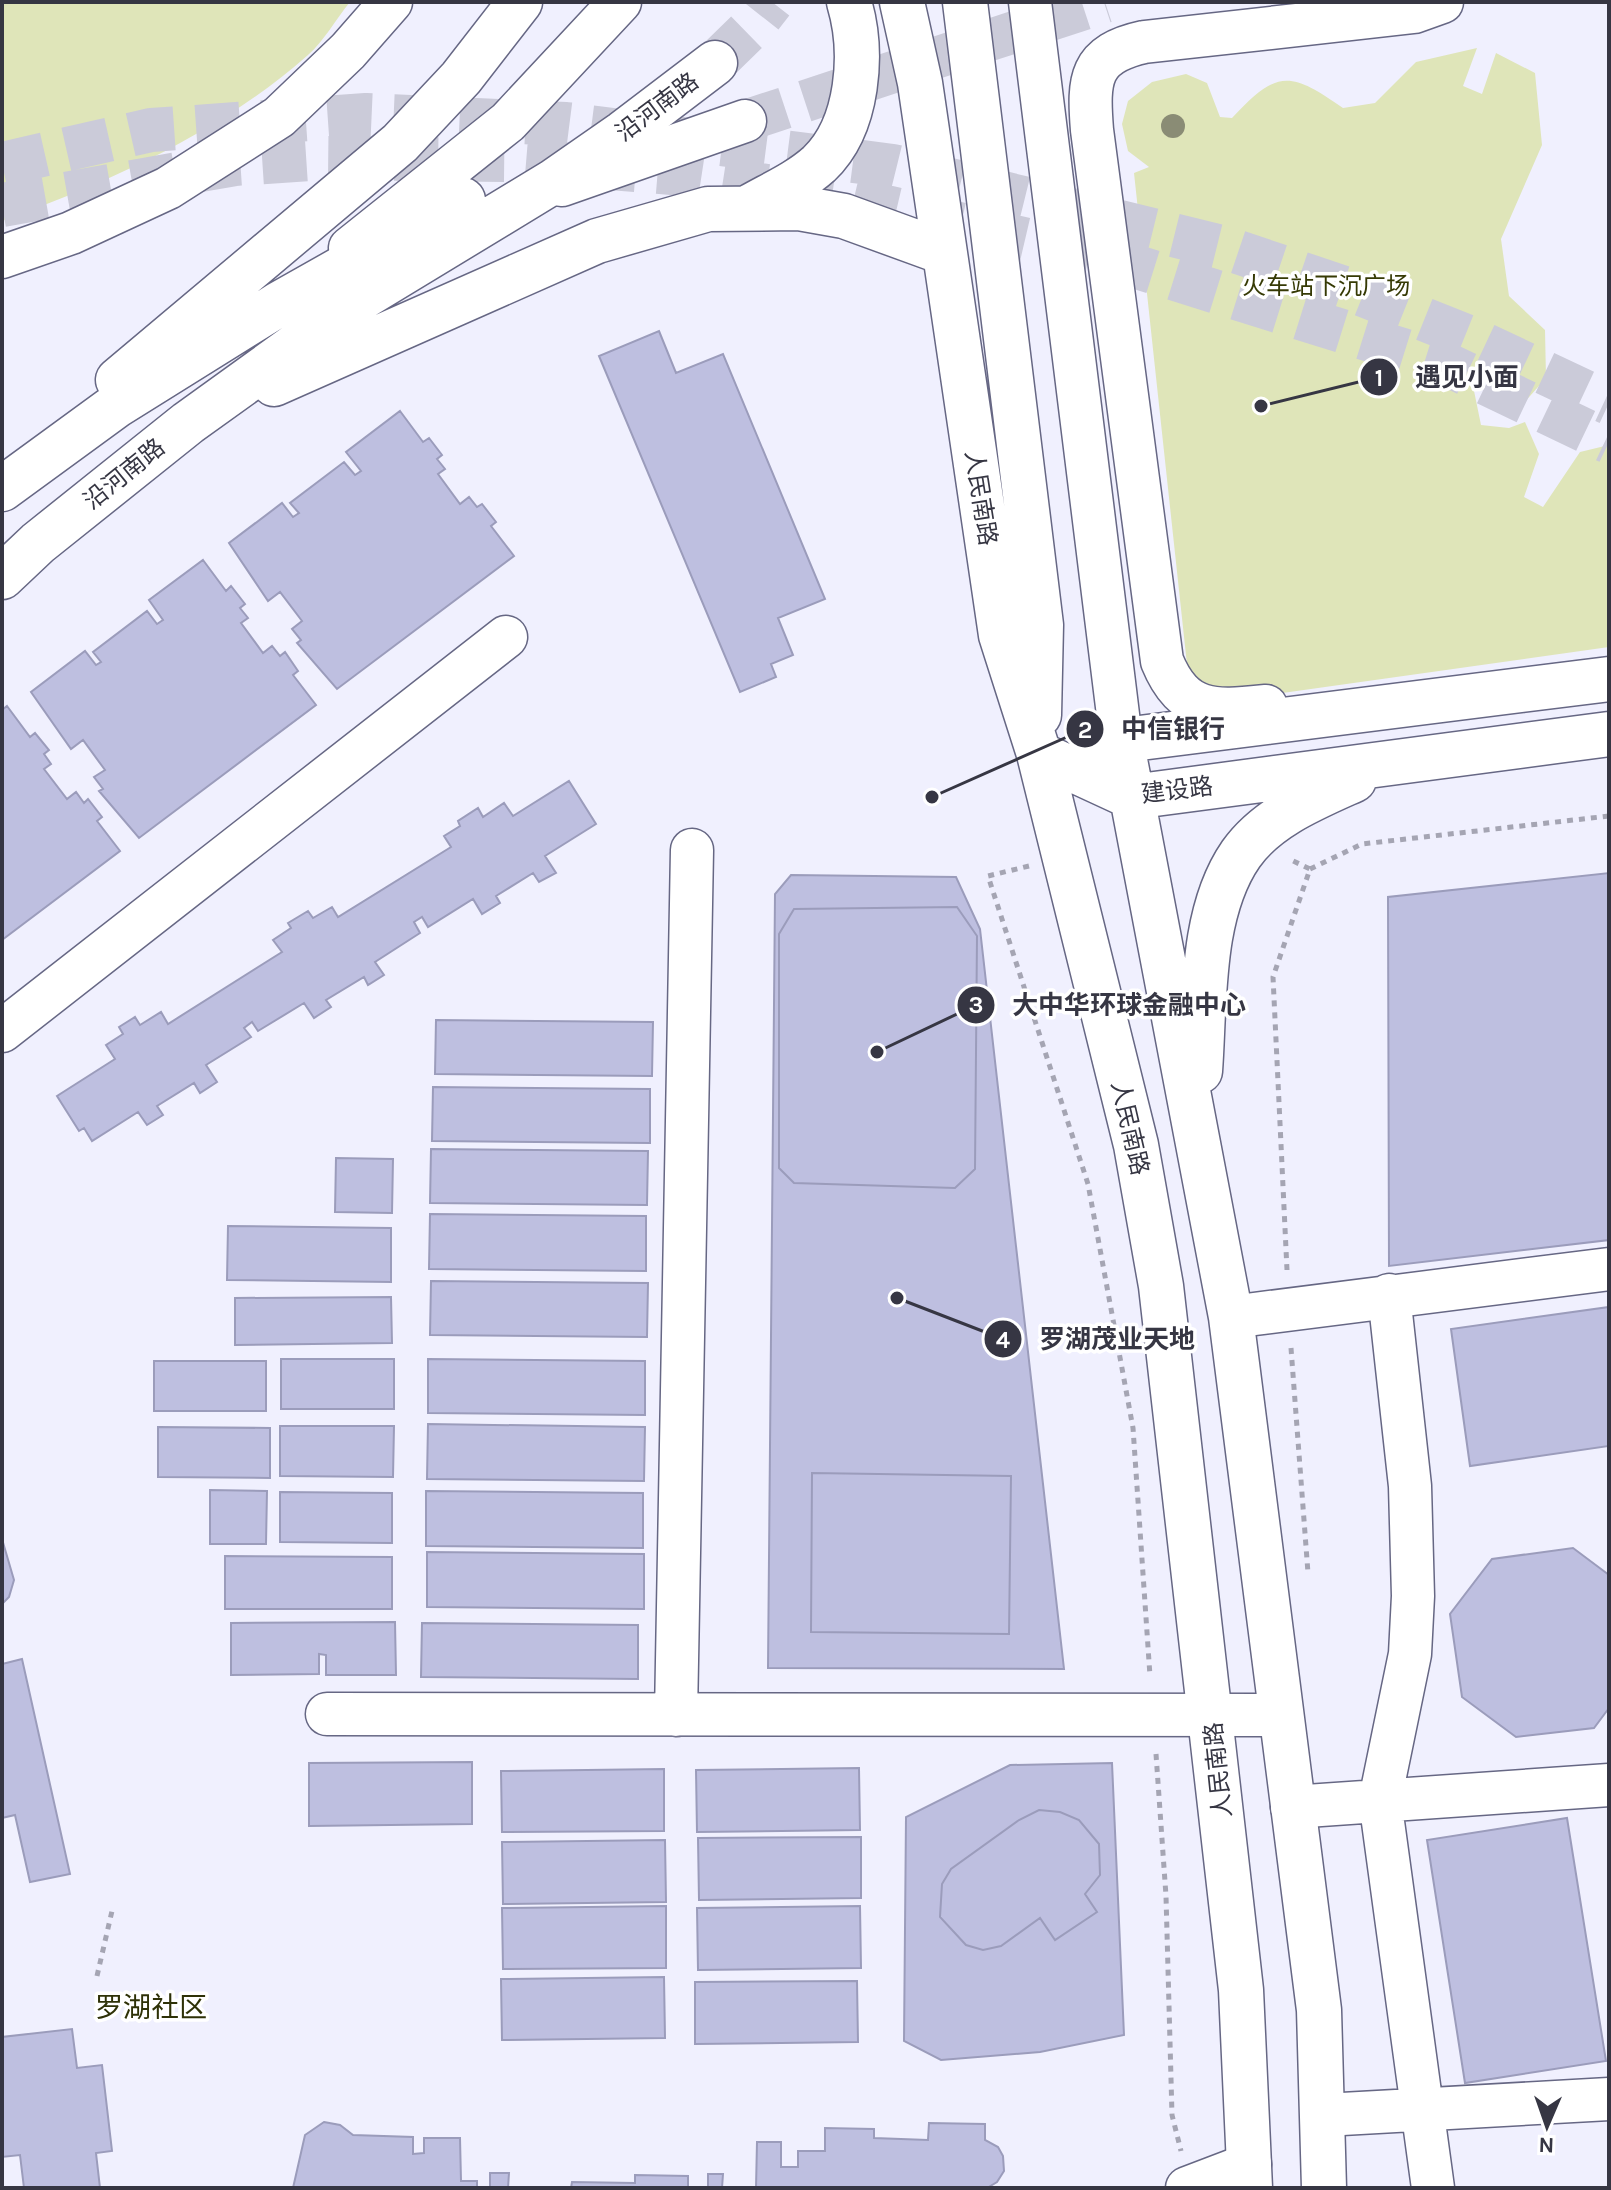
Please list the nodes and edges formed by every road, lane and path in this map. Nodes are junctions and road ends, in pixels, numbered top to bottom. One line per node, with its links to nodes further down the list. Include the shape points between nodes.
1 (391, 2): 15 (street, via 279,117 168,188 71,233)
2 (620, 2): 16 (street, via 508,122)
3 (849, 2): 13 (main road, via 857,49 855,78 838,139 820,163)
4 (902, 2): 14 (main road, 人民南路, via 920,83)
5 (965, 2): 11 (main road)
6 (988, 2): 11 (street)
7 (1030, 2): 24 (street)
8 (1442, 2): 21 (street, via 1414,12 1144,42 1102,59 1093,76 1092,130 1162,661 1184,698 1228,710)
9 (515, 6): 18 (main road, 沿河南路, via 461,78 400,143 192,315)
10 (745, 121): 12 (street)
11 (986, 164): 25 (main road, via 1041,625)
12 (516, 203): 16 (main road, 沿河南路, via 623,133 715,63); 17 (main road, 沿河南路, via 363,297)
13 (751, 206): 14 (main road, via 844,216); 17 (main road, via 708,209 597,241)
14 (943, 252): 25 (main road, 人民南路, via 1001,635)
15 (2, 257)
16 (279, 304): 18 (main road, 沿河南路, via 117,405)
17 (188, 423): 19 (main road, 沿河南路)
18 (2, 487)
19 (2, 577)
20 (506, 637): 33 (street)
21 (1609, 670)
22 (1609, 679): 24 (main road)
23 (1609, 734): 26 (main road, 建设路)
24 (1121, 739): 25 (main road); 27 (main road)
25 (1039, 754): 27 (main road, 建设路); 31 (main road, 人民南路)
26 (1402, 759): 27 (main road, 建设路); 29 (main road, via 1301,803)
27 (1132, 797): 34 (main road)
28 (1609, 816): 32 (path, via 1362,844)
29 (1253, 842): 32 (path); 34 (main road, via 1226,884 1213,928)
30 (692, 850): 41 (street)
31 (1064, 858): 43 (path, via 988,876 1088,1184 1133,1428); 44 (main road, 人民南路, via 1136,1145 1161,1286)
32 (1310, 869): 37 (path, via 1273,977)
33 (2, 1031)
34 (1195, 1125): 38 (main road)
35 (1609, 1269): 36 (street)
36 (1389, 1295): 37 (street); 46 (street, via 1410,1486 1413,1596 1410,1654)
37 (1289, 1308): 38 (street); 39 (path)
38 (1231, 1317): 42 (main road)
39 (1308, 1579)
40 (327, 1714): 41 (street)
41 (676, 1715): 43 (street)
42 (1281, 1715): 44 (street); 47 (main road)
43 (1153, 1716): 44 (street); 54 (path, via 1166,1896 1172,2115)
44 (1212, 1716): 53 (main road, 人民南路, via 1241,1990)
45 (1609, 1785): 46 (street)
46 (1380, 1800): 47 (street); 51 (street)
47 (1292, 1807): 52 (main road, via 1319,2010)
48 (112, 1911): 49 (path)
49 (97, 1976)
50 (1609, 2099): 51 (street)
51 (1421, 2109): 52 (street); 56 (street)
52 (1324, 2115): 55 (main road)
53 (1250, 2176): 54 (street)
54 (1189, 2188)
55 (1324, 2188)
56 (1433, 2188)

